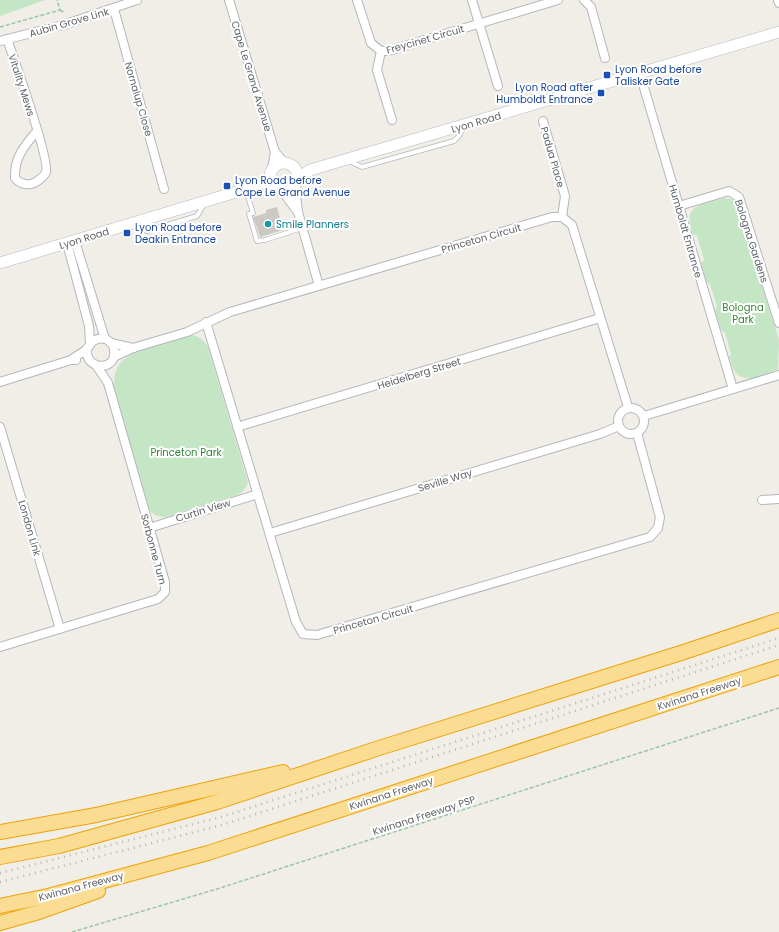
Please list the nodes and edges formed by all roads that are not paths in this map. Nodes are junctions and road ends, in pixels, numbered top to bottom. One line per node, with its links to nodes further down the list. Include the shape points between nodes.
1 (138, 0): 9 (street, Aubin Grove Link)
2 (229, 0): 20 (street, Cape Le Grand Avenue)
3 (357, 0): 13 (street, Freycinet Circuit, via 371,43)
4 (472, 0): 10 (street)
5 (558, 0): 10 (street, Freycinet Circuit)
6 (584, 0): 14 (street, via 591,7)
7 (778, 0): 8 (street)
8 (779, 3)
9 (114, 9): 12 (street, Aubin Grove Link); 25 (street, Nornalup Close)
10 (479, 24): 13 (street, Freycinet Circuit); 16 (street)
11 (779, 32): 15 (street, Lyon Road)
12 (4, 40): 19 (street, Vitality Mews)
13 (381, 52): 17 (street, via 377,70)
14 (605, 58)
15 (640, 74): 22 (street, Lyon Road); 27 (street, Humboldt Entrance)
16 (498, 86)
17 (392, 120)
18 (543, 121): 29 (street, Padua Place, via 565,196)
19 (37, 131): 19 (street, Vitality Mews, via 46,172 32,184 21,183 15,178 14,169 24,146)
20 (275, 152): 21 (street, Cape Le Grand Avenue); 23 (street, Cape Le Grand Avenue)
21 (289, 164): 22 (street); 23 (street, via 280,163); 24 (street, via 297,169)
22 (310, 170): 24 (street, Lyon Road)
23 (274, 181): 24 (street, via 287,191); 26 (street, Lyon Road); 28 (street)
24 (297, 182): 28 (street)
25 (164, 189)
26 (246, 189): 30 (lane, via 253,213 249,214 257,241); 31 (street, Lyon Road)
27 (679, 206): 36 (street, Bologna Gardens, via 729,190 739,197); 48 (street, Humboldt Entrance)
28 (298, 212): 30 (street)
29 (562, 216): 33 (street, Princeton Circuit); 34 (street, via 572,225)
30 (302, 228): 33 (street)
31 (71, 242): 32 (street, Lyon Road); 37 (street); 38 (street, via 89,326)
32 (0, 263)
33 (319, 286): 35 (street, Princeton Circuit, via 230,312)
34 (600, 318): 49 (street); 53 (street, Heidelberg Street)
35 (206, 322): 39 (street, Princeton Circuit, via 187,332); 53 (street, Princeton Circuit)
36 (779, 323)
37 (108, 341): 38 (street, via 97,339); 39 (street, Princeton Circuit); 40 (street, via 114,350)
38 (89, 346): 41 (street); 42 (street)
39 (133, 348): 40 (street, Princeton Circuit)
40 (114, 357): 43 (street)
41 (89, 359): 42 (street); 44 (street)
42 (71, 360): 46 (street)
43 (109, 364): 44 (street); 47 (street, Sorbonne Turn)
44 (96, 365): 47 (street, Sorbonne Turn)
45 (779, 375): 48 (street)
46 (0, 382)
47 (108, 383): 58 (street, Sorbonne Turn)
48 (733, 389): 50 (street)
49 (628, 407): 50 (street, via 641,410); 51 (street, via 621,411)
50 (644, 416): 54 (street, via 645,422)
51 (619, 426): 54 (street, via 623,432); 59 (street, Seville Way)
52 (0, 427): 61 (street, London Link)
53 (237, 427): 55 (street, Princeton Circuit)
54 (637, 433): 59 (street, Princeton Circuit, via 660,517 658,528 650,537 317,635 303,634 296,622)
55 (258, 494): 58 (street, Curtin View); 59 (street, Princeton Circuit)
56 (779, 499): 57 (street)
57 (762, 500)
58 (149, 528): 61 (street, Sorbonne Turn, via 165,582 165,592 158,600)
59 (270, 533)
60 (779, 620): 64 (highway)
61 (60, 629): 62 (street, Sorbonne Turn)
62 (0, 647)
63 (779, 667): 66 (highway, Kwinana Freeway)
64 (376, 749): 65 (highway, via 96,815); 67 (highway, via 217,802 59,846)
65 (0, 832)
66 (208, 853): 68 (highway, Kwinana Freeway, via 48,896); 69 (highway)
67 (0, 857)
68 (0, 906)
69 (0, 923)

